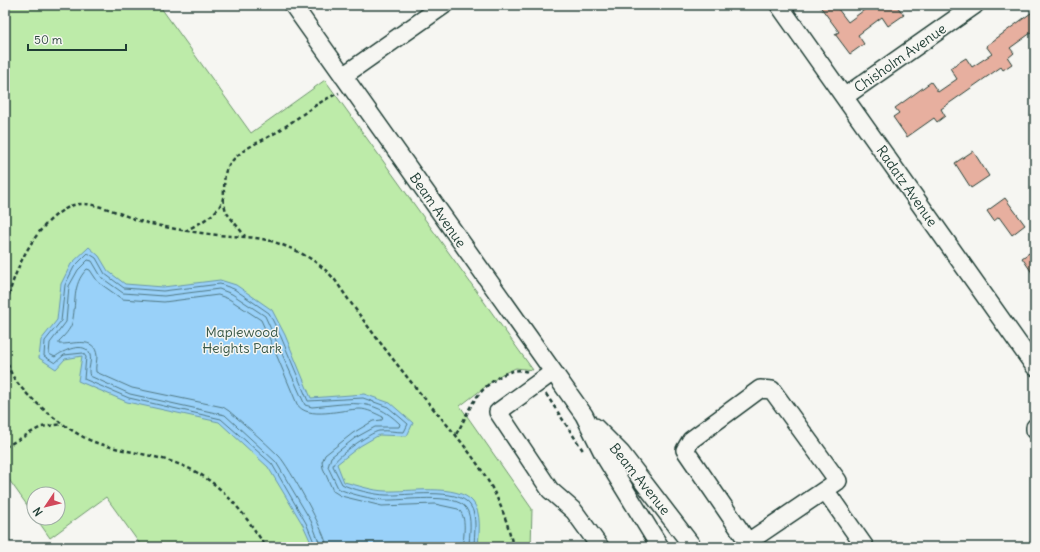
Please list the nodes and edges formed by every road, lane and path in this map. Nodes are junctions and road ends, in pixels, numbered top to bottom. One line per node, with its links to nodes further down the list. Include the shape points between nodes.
1 (293, 5): 5 (street, Beam Avenue)
2 (444, 5): 5 (street)
3 (779, 5): 6 (street, Radatz Avenue)
4 (975, 5): 6 (street, Chisholm Avenue)
5 (347, 82): 7 (path, via 280,130 232,160 225,170); 15 (street, Beam Avenue)
6 (844, 97): 14 (street, Radatz Avenue)
7 (223, 199): 8 (path, via 215,211); 9 (path, via 226,212)
8 (185, 231): 9 (path); 10 (path, via 140,221 82,203 71,206 44,226 33,239)
9 (245, 236): 19 (path, via 274,242 302,253 326,270 391,357)
10 (10, 292): 11 (path); 12 (path)
11 (5, 294)
12 (5, 316)
13 (5, 350): 18 (path, via 9,368 22,389)
14 (1035, 367)
15 (553, 372): 16 (street); 17 (street, Beam Avenue)
16 (538, 383): 19 (path, via 531,374 522,370 508,373 495,380 480,392 471,404); 25 (street, via 498,412 550,490 574,511)
17 (584, 415): 26 (street, Beam Avenue, via 605,457); 27 (street, Beam Avenue, via 621,453)
18 (63, 424): 20 (path, via 41,427); 23 (path, via 91,441 169,459 198,473 231,499)
19 (456, 434): 24 (path, via 490,483)
20 (5, 447)
21 (825, 490): 22 (street); 22 (street, via 838,482 772,390 760,389 691,440 685,450); 28 (street)
22 (747, 545)
23 (266, 547)
24 (513, 547)
25 (600, 547)
26 (660, 547)
27 (693, 547)
28 (865, 547)

